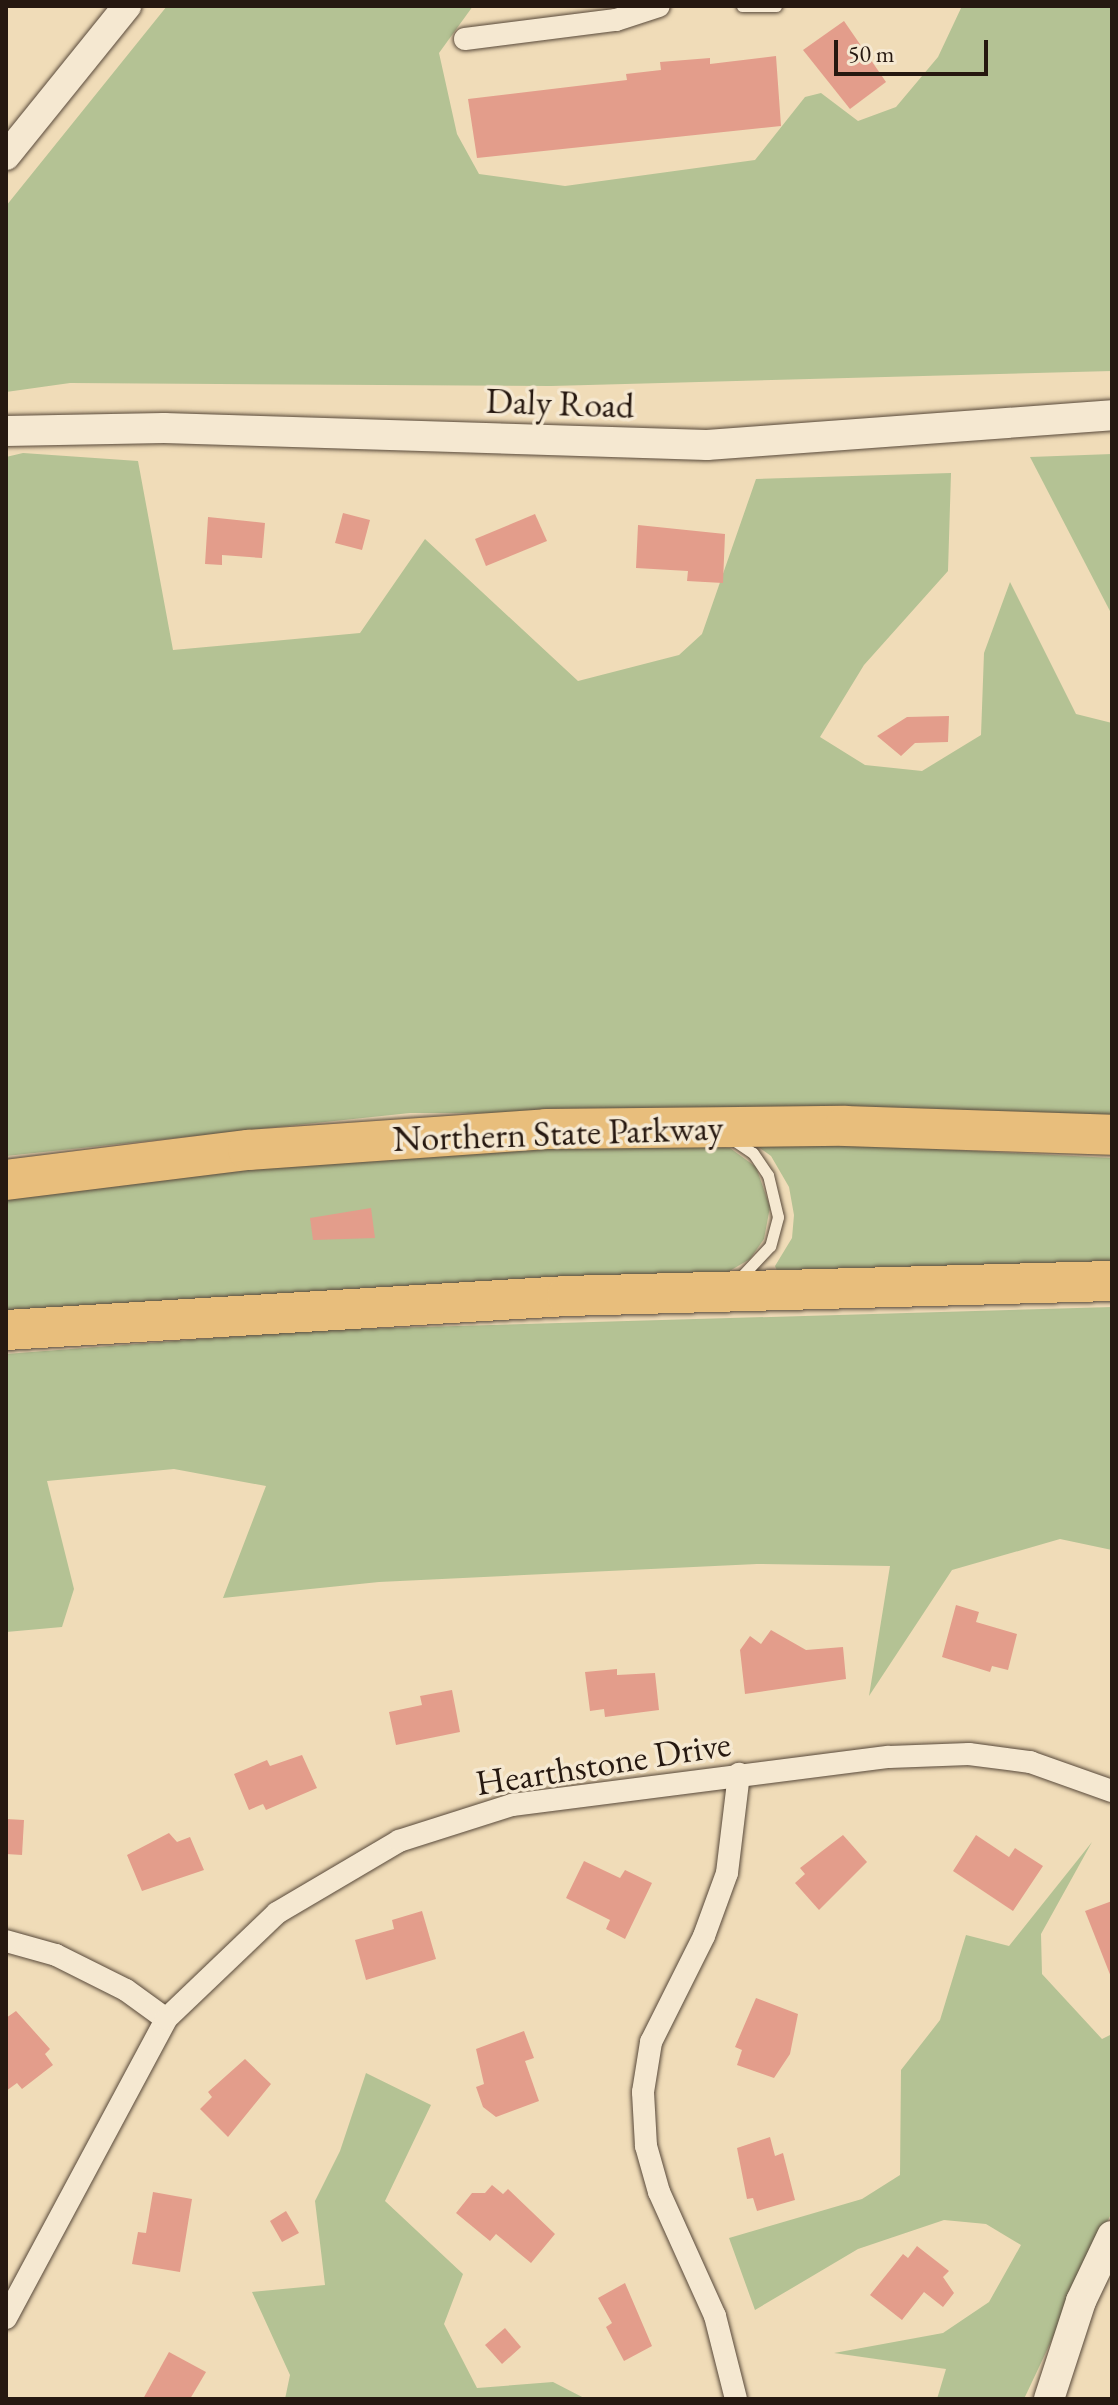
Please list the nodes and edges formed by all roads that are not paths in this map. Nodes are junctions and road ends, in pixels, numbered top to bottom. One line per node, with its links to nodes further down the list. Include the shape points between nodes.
1 (127, 6): 6 (street)
2 (659, 6): 5 (street, via 616,20)
3 (742, 6): 4 (lane)
4 (776, 6)
5 (465, 39)
6 (6, 156)
7 (1112, 415): 8 (main road, Daly Road, via 707,445 164,428)
8 (6, 431)
9 (707, 1125): 10 (highway, Northern State Parkway); 11 (highway, Northern State Parkway, via 398,1138); 13 (lane, via 760,1163 778,1217 762,1259)
10 (1112, 1135)
11 (6, 1180)
12 (1112, 1281): 13 (highway)
13 (718, 1291): 14 (highway, via 343,1307)
14 (6, 1330)
15 (739, 1774): 16 (street, Hearthstone Drive, via 969,1754 1030,1762); 18 (street, Hearthstone Drive, via 512,1805 399,1841 277,1913); 21 (street, via 727,1873 704,1936 651,2042 643,2092 646,2146 659,2192 715,2316)
16 (1112, 1791)
17 (6, 1941): 18 (street, via 56,1955 126,1990)
18 (166, 2019): 20 (street, Hearthstone Drive)
19 (1112, 2236): 22 (main road, via 1081,2301)
20 (6, 2318)
21 (736, 2399)
22 (1049, 2399)

